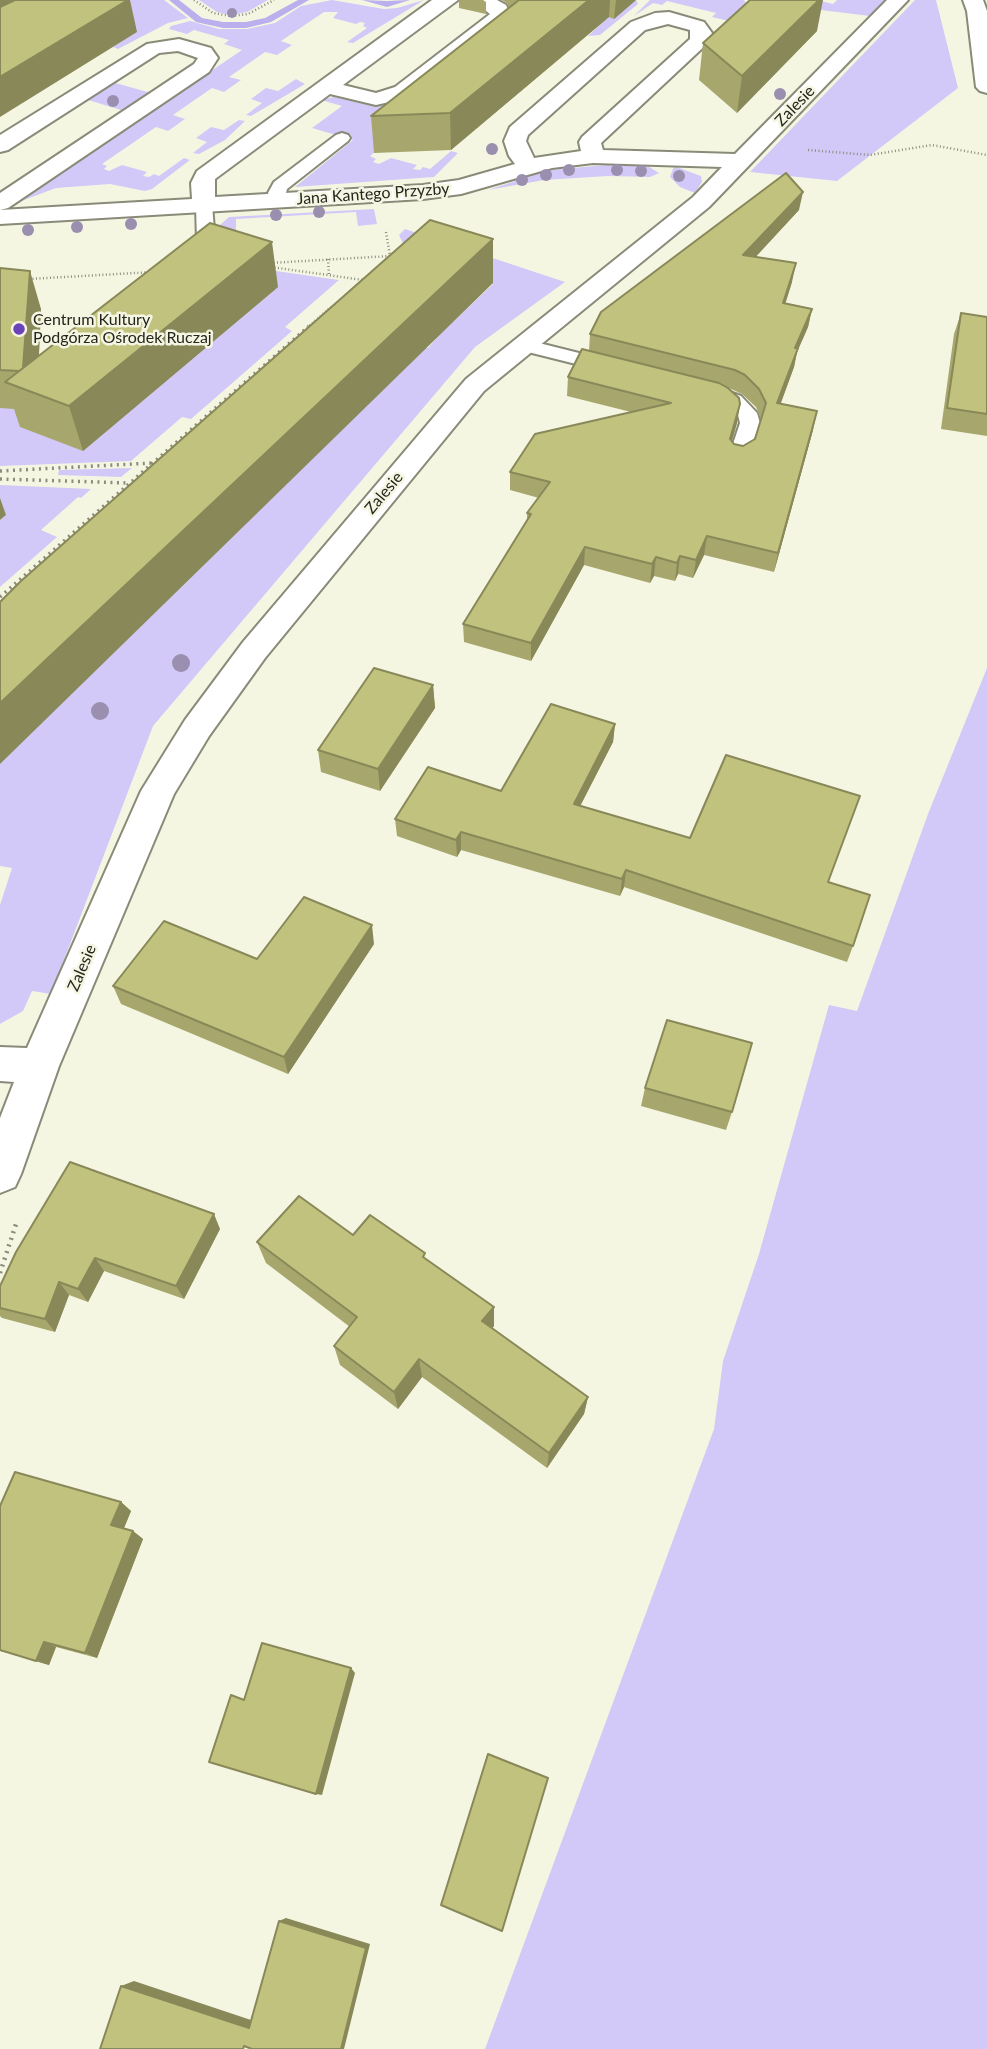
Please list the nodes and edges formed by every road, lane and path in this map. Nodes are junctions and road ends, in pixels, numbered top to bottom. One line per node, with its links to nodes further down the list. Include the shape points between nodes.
1 (194, 0): 2 (path, via 213,13 231,16 248,14)
2 (274, 0)
3 (448, 0): 7 (street)
4 (482, 0): 7 (street, via 499,9 500,15 403,92 376,99)
5 (898, 0): 13 (street, Zalesie)
6 (973, 0): 8 (street)
7 (326, 87): 17 (street, via 205,176)
8 (987, 87)
9 (342, 138): 15 (lane, via 280,186)
10 (0, 145): 16 (street, via 149,50 179,45 204,52 208,58 202,68)
11 (987, 155): 13 (path, via 932,145 870,155 820,150)
12 (593, 156): 13 (street, Jana Kantego Przyzby); 14 (street, Jana Kantego Przyzby); 14 (street, via 590,142 700,41 702,33 696,26 669,18 638,26 517,132 520,156)
13 (746, 156): 29 (street, Zalesie, via 650,246)
14 (529, 166): 15 (street, Jana Kantego Przyzby, via 444,190)
15 (276, 201): 17 (street, Jana Kantego Przyzby)
16 (0, 203)
17 (204, 205): 18 (street, Jana Kantego Przyzby); 19 (lane)
18 (0, 217)
19 (206, 242)
20 (328, 259): 21 (path, via 390,256); 22 (path); 22 (path, via 262,264)
21 (381, 264)
22 (329, 275): 25 (path, via 363,279)
23 (27, 279): 24 (path, via 163,271)
24 (152, 279)
25 (355, 286)
26 (337, 302): 27 (path)
27 (328, 310): 28 (path); 30 (path)
28 (341, 314)
29 (523, 345): 32 (lane); 46 (street, Zalesie, via 475,385 421,448 254,650 197,727 158,791)
30 (286, 346): 31 (path); 33 (path)
31 (296, 350)
32 (626, 370)
33 (241, 386): 35 (path); 37 (path)
34 (690, 386): 36 (lane, via 724,395 747,413 750,423)
35 (251, 389)
36 (739, 456)
37 (151, 464): 38 (path); 39 (path); 41 (path)
38 (161, 470)
39 (0, 471)
40 (0, 479): 41 (path)
41 (129, 484): 42 (path)
42 (98, 511): 43 (path); 44 (path)
43 (110, 515)
44 (0, 597)
45 (0, 1063): 46 (street)
46 (39, 1066): 47 (street, Zalesie)
47 (0, 1174)

